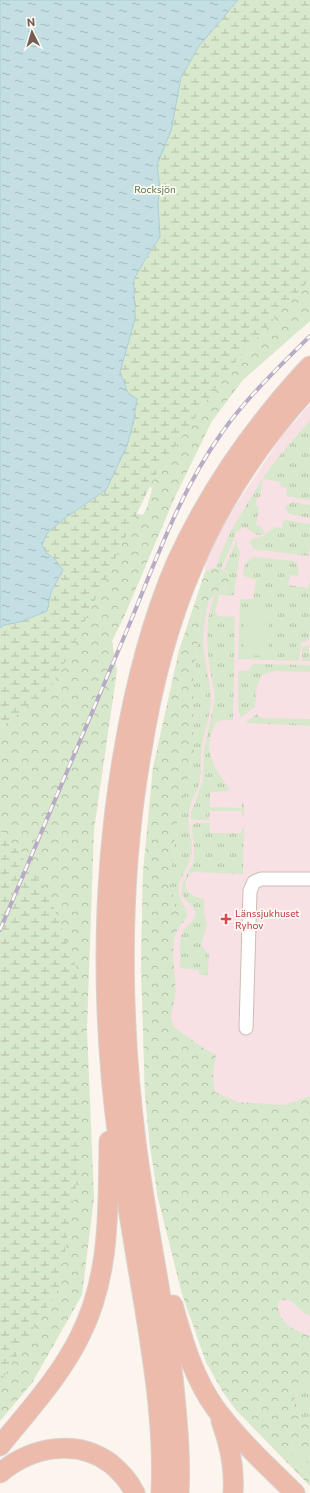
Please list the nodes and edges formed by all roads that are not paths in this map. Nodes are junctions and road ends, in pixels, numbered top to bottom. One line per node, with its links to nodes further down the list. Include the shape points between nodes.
1 (310, 366): 5 (highway, via 263,419 212,495 178,561 146,646 126,734 111,836 105,958)
2 (310, 387): 6 (highway, via 260,448 210,531 193,565 172,621 151,700 138,769 131,830 123,965 129,1080)
3 (310, 879): 4 (street, via 261,879 254,882 250,891)
4 (246, 1028)
5 (111, 1081): 8 (highway, via 107,1228 104,1263 94,1302 80,1336 57,1375); 11 (highway, via 158,1407)
6 (147, 1212): 7 (highway, via 184,1343 197,1377); 12 (highway, via 175,1397)
7 (216, 1409): 13 (highway, via 232,1456); 14 (highway, via 250,1448)
8 (0, 1446)
9 (0, 1473): 10 (highway, via 36,1452 52,1448 73,1448 92,1453 107,1461 121,1472)
10 (135, 1493)
11 (161, 1493)
12 (179, 1493)
13 (233, 1493)
14 (296, 1493)

